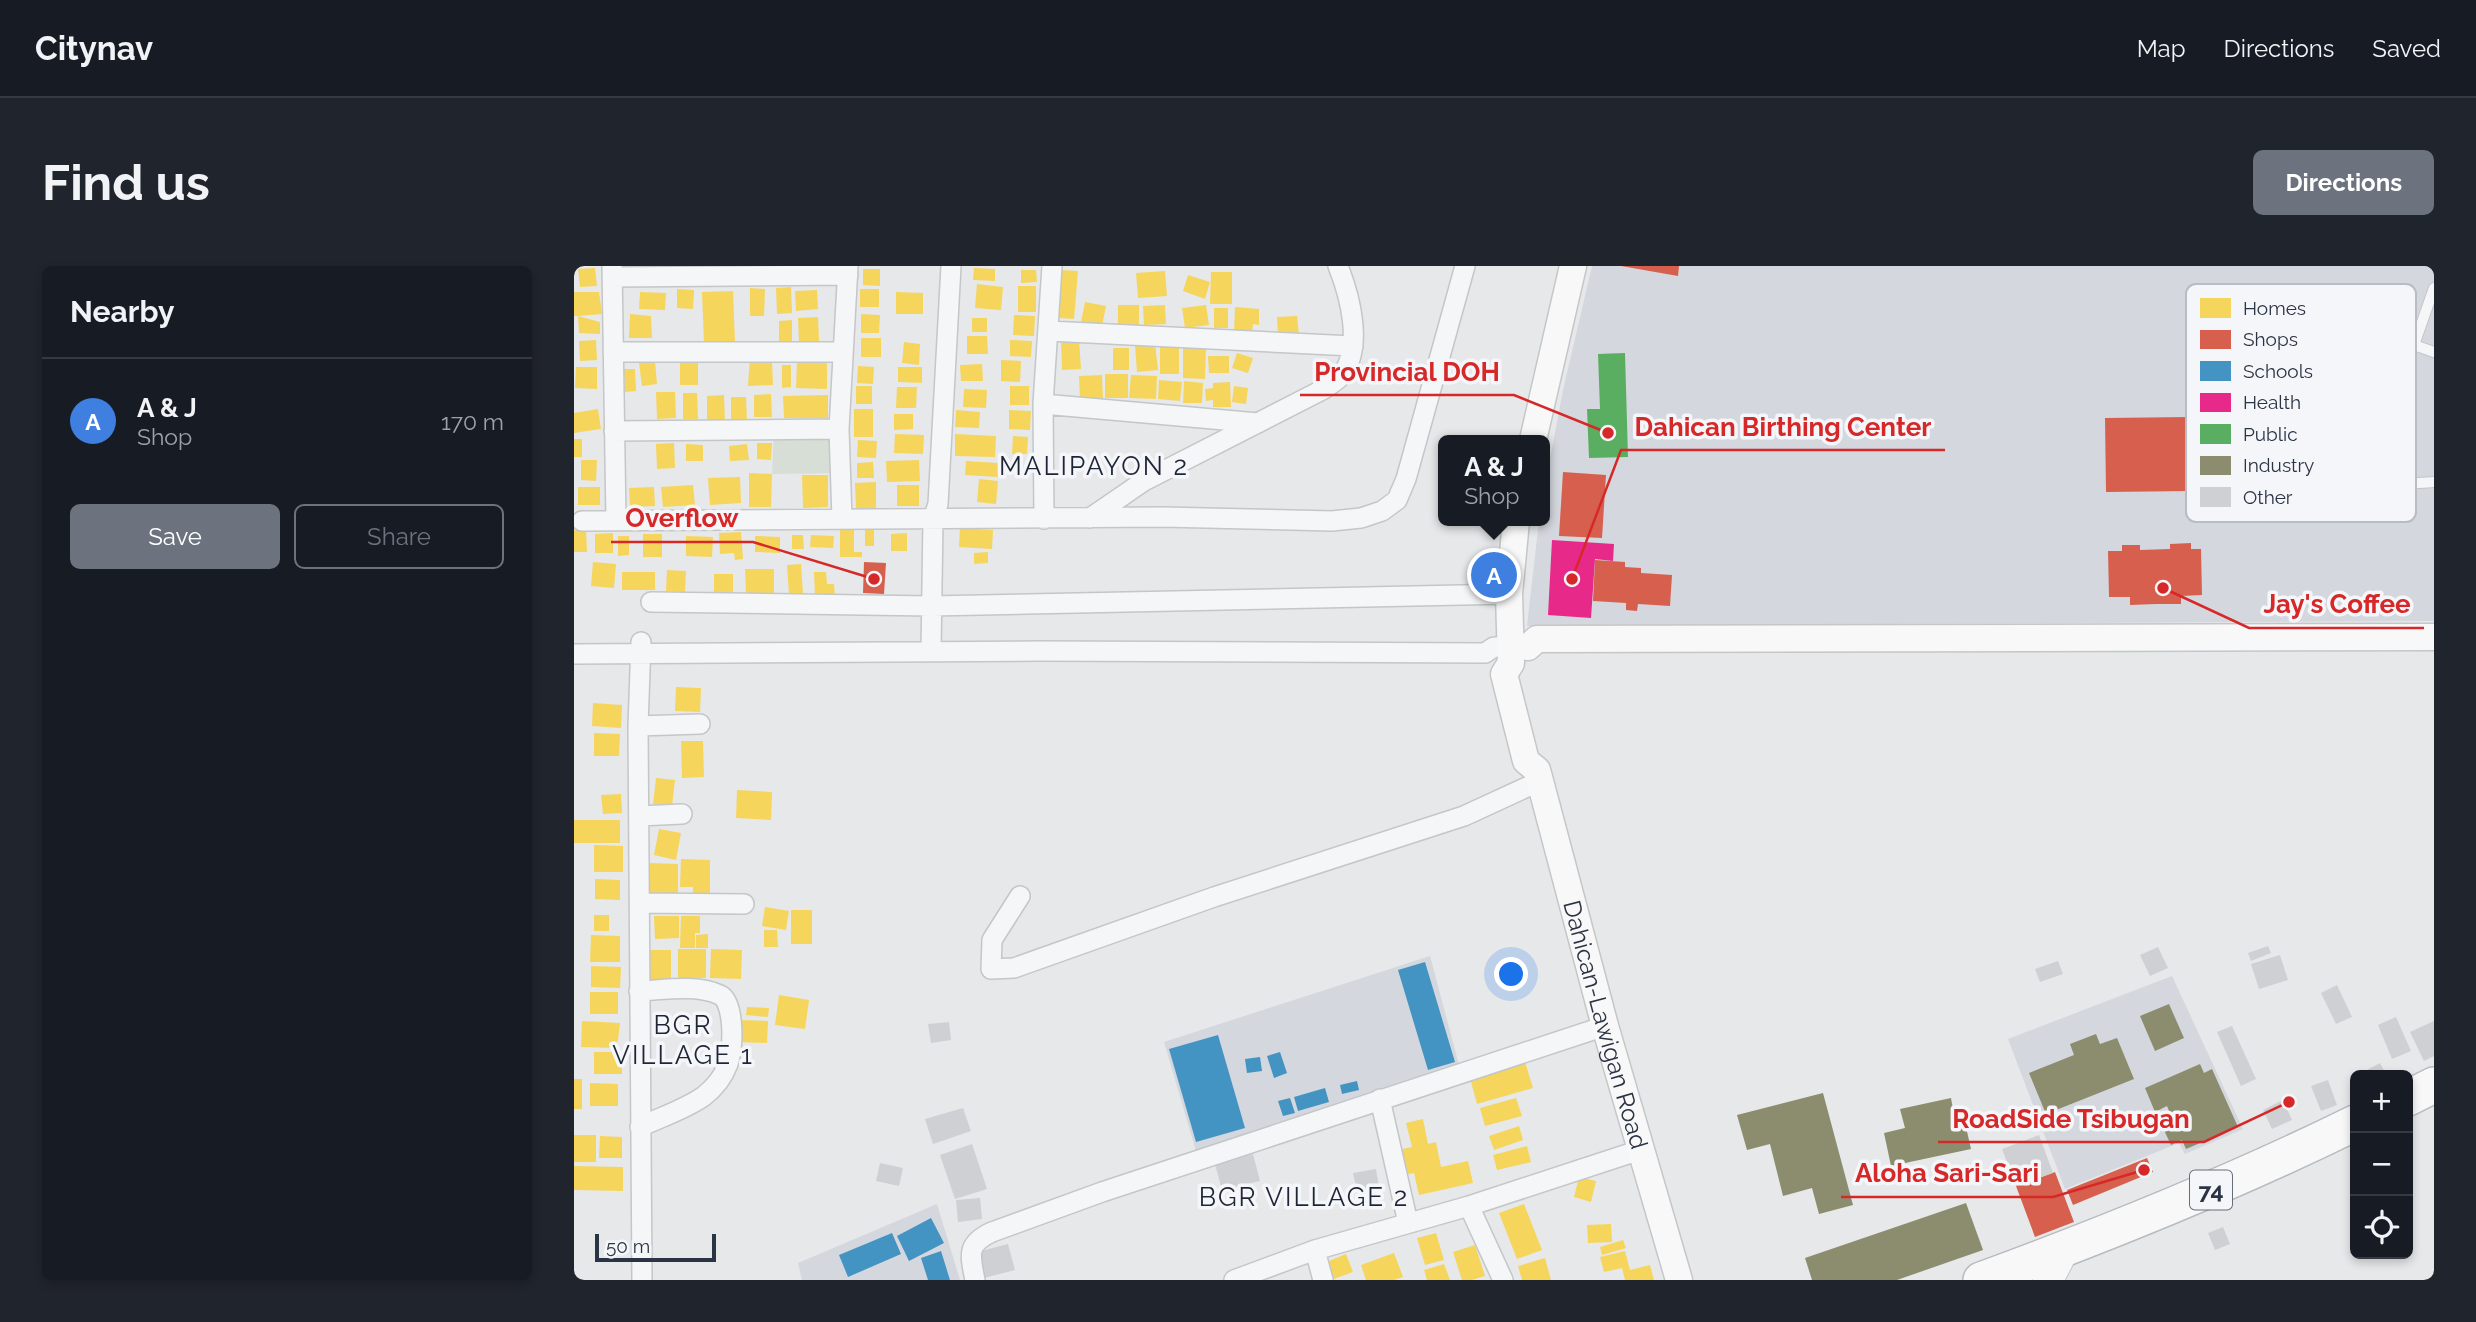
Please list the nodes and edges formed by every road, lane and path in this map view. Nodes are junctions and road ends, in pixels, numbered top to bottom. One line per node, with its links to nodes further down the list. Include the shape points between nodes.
1 (951, 266): 23 (street)
2 (1052, 266): 9 (street)
3 (1336, 266): 11 (street, via 1351,310)
4 (1465, 266): 24 (street, via 1406,479 1397,500 1382,511 1332,521)
5 (1573, 266): 20 (main road)
6 (612, 271): 7 (street); 13 (street)
7 (848, 271): 14 (street)
8 (2434, 288): 10 (lane)
9 (1049, 331): 11 (street); 16 (street)
10 (2416, 339)
11 (1353, 346): 17 (street, via 1340,377)
12 (2416, 346): 15 (lane)
13 (613, 352): 14 (street); 19 (street)
14 (844, 352): 18 (street)
15 (2434, 352)
16 (1043, 404): 17 (street); 26 (street)
17 (1258, 423): 24 (street, via 1144,481)
18 (839, 429): 19 (street); 25 (street)
19 (614, 431): 28 (street)
20 (1533, 435)
21 (2434, 482): 22 (lane)
22 (2416, 483)
23 (938, 514): 25 (street); 26 (street); 32 (street)
24 (1090, 518): 26 (street)
25 (842, 519): 28 (street)
26 (1044, 519)
27 (582, 521): 28 (street)
28 (616, 521)
29 (1516, 526): 30 (main road, Dahican-Lawigan Road)
30 (1509, 594): 32 (street); 38 (main road, Dahican-Lawigan Road)
31 (651, 602): 32 (street)
32 (936, 606): 36 (street)
33 (2434, 638): 38 (main road, via 1537,639)
34 (574, 642): 35 (street)
35 (641, 647): 36 (street); 39 (street); 41 (street)
36 (937, 648): 38 (street)
37 (2434, 648): 38 (main road)
38 (1511, 651): 42 (main road, Dahican-Lawigan Road, via 1541,757)
39 (574, 654)
40 (700, 724): 41 (street)
41 (638, 726): 44 (street)
42 (1539, 775): 45 (street, via 1464,816 1014,968 991,969 992,940); 49 (main road, Dahican-Lawigan Road)
43 (682, 814): 44 (street)
44 (639, 816): 46 (street)
45 (1020, 896)
46 (640, 903): 47 (street); 48 (street)
47 (744, 904)
48 (639, 990): 53 (street); 53 (street, via 697,990 723,996 730,1013 732,1047 720,1080 703,1096)
49 (1605, 1026): 52 (street); 55 (main road, Dahican-Lawigan Road)
50 (2434, 1085): 51 (highway)
51 (2413, 1096)
52 (1380, 1099): 57 (street); 61 (street, via 980,1237 971,1253)
53 (640, 1126): 60 (street)
54 (2350, 1126): 59 (highway, 74, via 2263,1168)
55 (1640, 1150): 56 (street); 65 (main road, Dahican-Lawigan Road)
56 (1469, 1206): 57 (street); 64 (street)
57 (1408, 1223): 58 (street)
58 (1315, 1250): 62 (street); 63 (street)
59 (2064, 1250): 66 (highway); 67 (main road)
60 (642, 1280)
61 (975, 1280)
62 (1234, 1280)
63 (1324, 1280)
64 (1503, 1280)
65 (1679, 1280)
66 (1981, 1280)
67 (2048, 1280)

